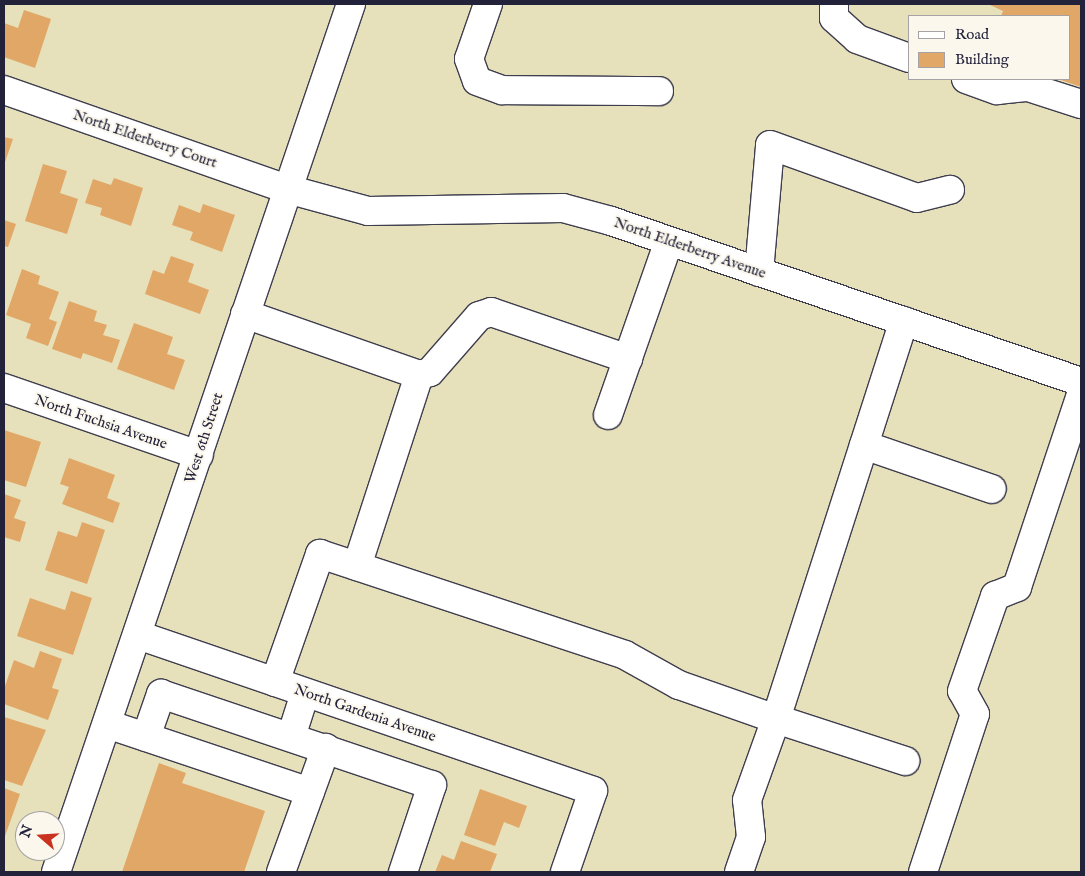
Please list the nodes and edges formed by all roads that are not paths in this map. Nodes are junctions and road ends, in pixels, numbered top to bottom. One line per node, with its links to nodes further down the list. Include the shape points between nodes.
1 (351, 4): 9 (street, West 6th Street)
2 (488, 4): 7 (street, via 469,59 477,81 502,90)
3 (834, 4): 4 (street, via 834,18 857,39)
4 (908, 58)
5 (969, 80): 8 (street, via 997,90 1028,86)
6 (4, 90): 9 (street, North Elderberry Court)
7 (659, 91)
8 (1081, 104)
9 (286, 189): 11 (street, North Elderberry Avenue, via 368,211 563,208); 13 (street, West 6th Street)
10 (950, 190): 12 (street, via 917,198 770,144)
11 (670, 241): 12 (street, North Elderberry Avenue); 15 (street)
12 (759, 272): 14 (street, North Elderberry Avenue)
13 (245, 314): 16 (street); 22 (street, West 6th Street)
14 (904, 321): 17 (street, North Elderberry Avenue); 21 (street)
15 (628, 359): 16 (street, via 491,312 479,316 430,372); 20 (street)
16 (419, 375): 24 (street)
17 (1081, 382)
18 (4, 388): 22 (street, North Fuchsia Avenue)
19 (1081, 395): 40 (street, via 1017,587 995,596 962,691 976,714)
20 (608, 415)
21 (864, 445): 23 (street); 28 (street)
22 (199, 455): 25 (street, West 6th Street)
23 (992, 489)
24 (357, 566): 26 (street, via 320,554); 28 (street, via 625,655 678,685)
25 (138, 635): 26 (street, North Gardenia Avenue); 29 (street, West 6th Street)
26 (275, 682): 27 (street, North Gardenia Avenue)
27 (305, 693): 31 (street); 38 (street, North Gardenia Avenue, via 593,791)
28 (776, 719): 33 (street); 39 (street, via 747,800 752,837)
29 (107, 724): 30 (street); 35 (street, West 6th Street)
30 (146, 736): 31 (street, via 161,694); 34 (street)
31 (291, 737): 32 (street)
32 (326, 748): 34 (street); 37 (street, via 432,785)
33 (905, 762)
34 (310, 792): 36 (street)
35 (56, 872)
36 (281, 872)
37 (403, 872)
38 (565, 872)
39 (739, 872)
40 (922, 872)

